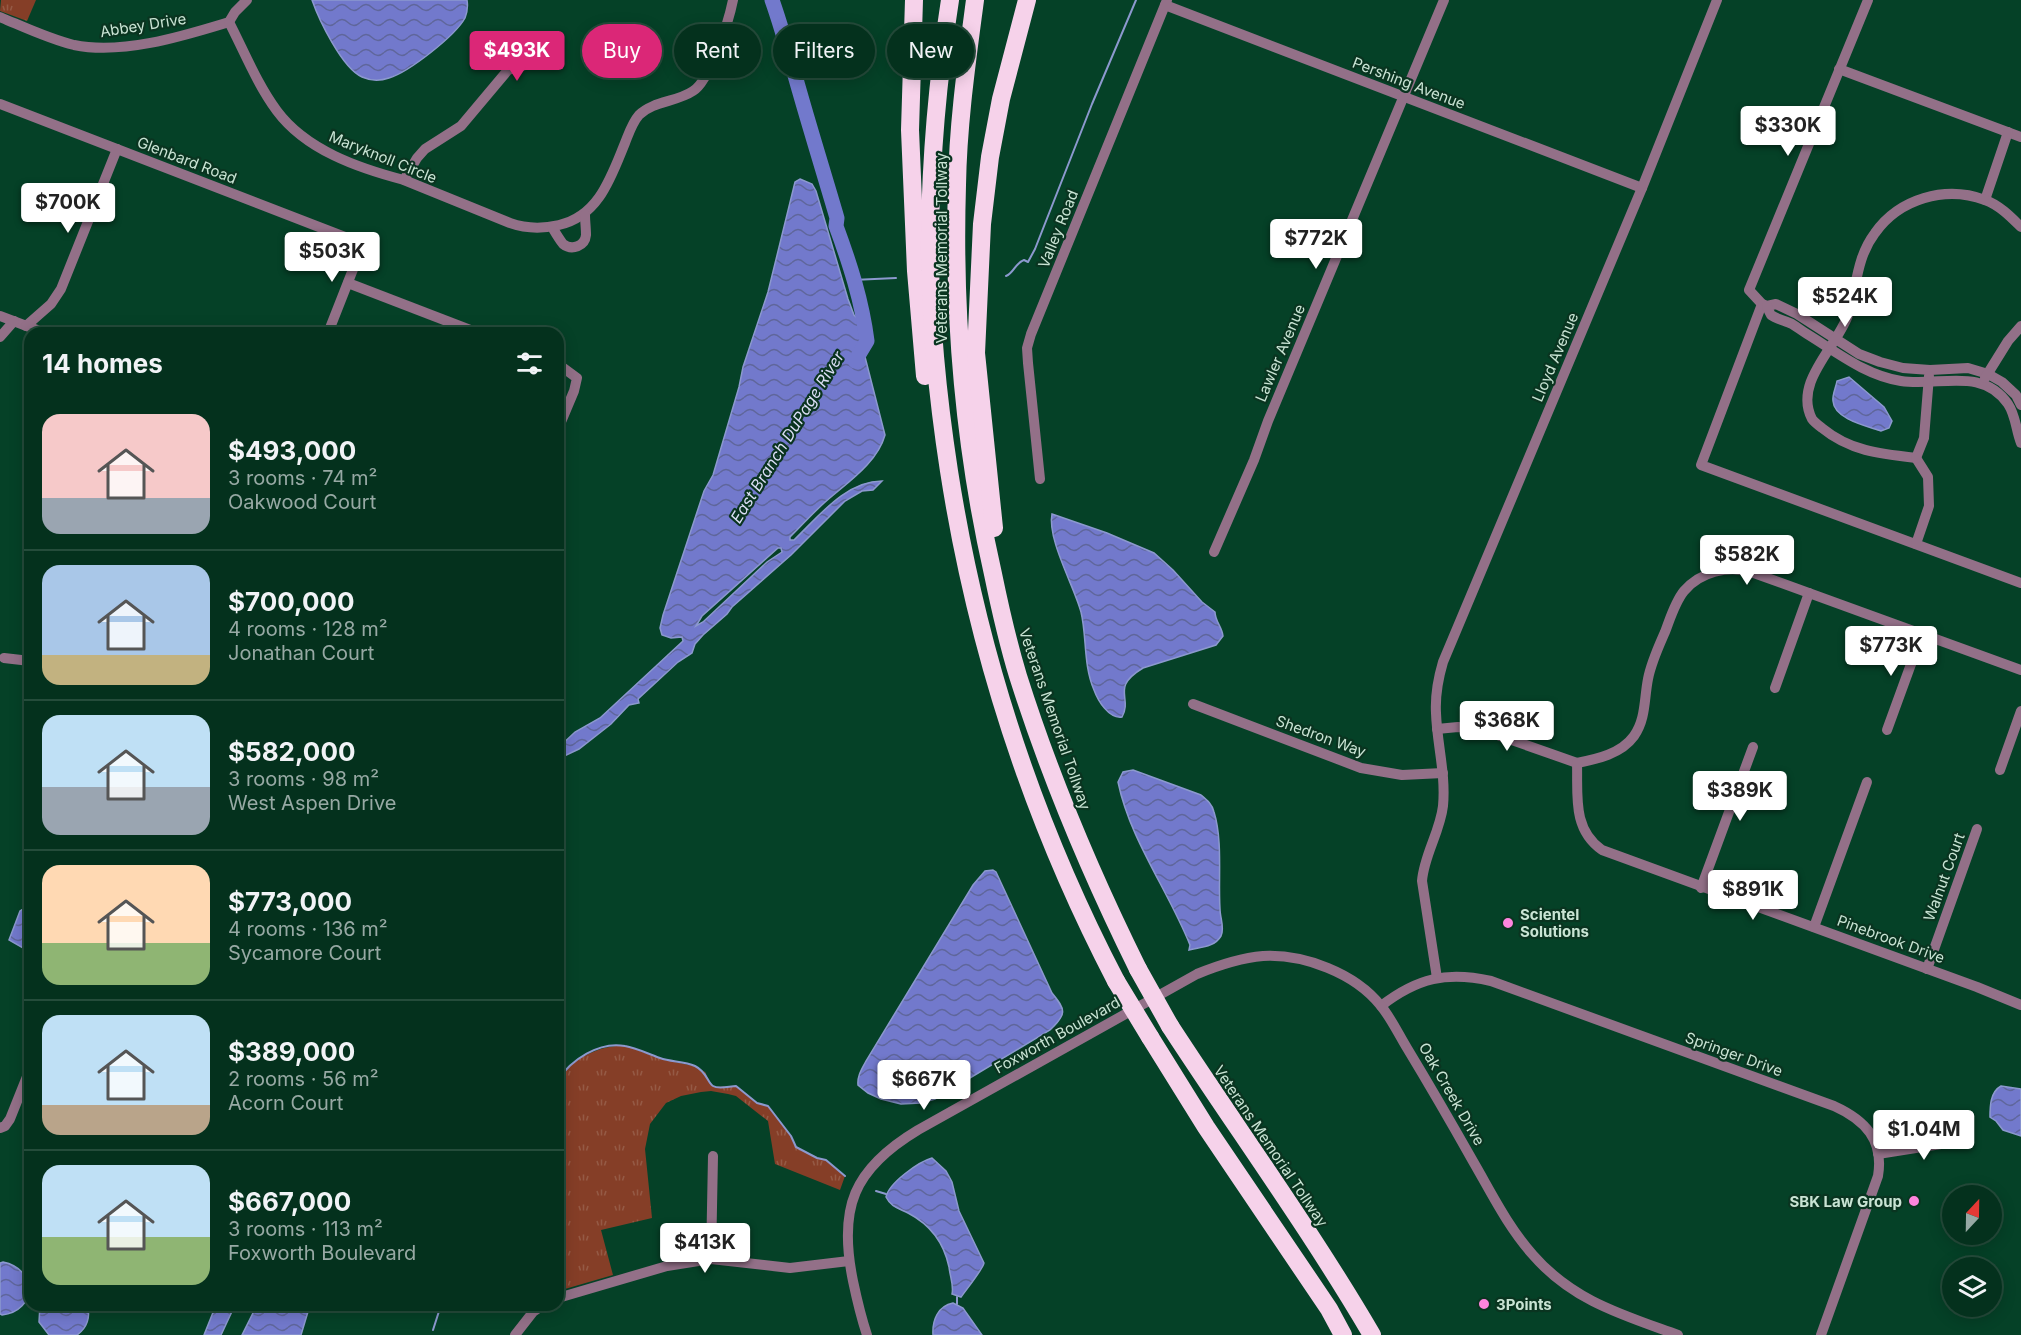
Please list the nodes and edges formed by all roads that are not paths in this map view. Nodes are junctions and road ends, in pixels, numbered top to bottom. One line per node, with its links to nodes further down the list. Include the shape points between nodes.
1 (247, 0): 12 (street)
2 (733, 0): 23 (street, Maryknoll Circle, via 724,32 700,84 694,91 648,108 638,117 605,190)
3 (914, 0): 45 (highway, via 910,130 920,323 936,462 947,518)
4 (950, 0): 45 (highway, Veterans Memorial Tollway, via 935,122 930,236 940,414)
5 (975, 0): 50 (highway, Veterans Memorial Tollway, via 959,137 956,295 969,446)
6 (1027, 0): 50 (highway, via 1003,88 990,157 976,342)
7 (1444, 0): 15 (street, Lawler Avenue)
8 (1717, 0): 21 (street, Lloyd Avenue)
9 (1868, 0): 13 (street)
10 (1166, 2): 15 (street, Pershing Avenue); 44 (street, Valley Road, via 1031,334 1028,363)
11 (0, 18): 12 (street, Abbey Drive, via 63,42 106,48 192,33)
12 (229, 22): 20 (street, Maryknoll Circle, via 271,103 296,132 329,153)
13 (1839, 69): 17 (street); 27 (street, via 1749,285 1750,294)
14 (508, 70): 20 (street, via 461,126 425,149)
15 (1404, 97): 21 (street, Pershing Avenue); 47 (street, Lawler Avenue)
16 (0, 104): 19 (street, Glenbard Road)
17 (2008, 132): 18 (street); 22 (street)
18 (2021, 137)
19 (117, 149): 26 (street, Glenbard Road, via 363,244); 30 (street, via 61,289 51,304)
20 (404, 180): 24 (street, Maryknoll Circle, via 510,223)
21 (1642, 188): 58 (street, Lloyd Avenue, via 1443,662 1436,693)
22 (1985, 200): 25 (street, via 2005,211); 35 (street, via 1954,193 1926,196 1896,210 1874,233 1859,263 1848,315)
23 (585, 214): 24 (street, Maryknoll Circle); 24 (street, via 585,240 578,246 565,245)
24 (552, 227)
25 (2021, 227)
26 (348, 283): 32 (street); 33 (street)
27 (1765, 305): 35 (street, via 1776,304 1797,314); 46 (street, via 1701,465)
28 (0, 316): 29 (street)
29 (14, 321): 30 (street); 34 (street)
30 (26, 326)
31 (2021, 326): 38 (street)
32 (330, 327)
33 (462, 327)
34 (0, 337)
35 (1832, 343): 37 (street, via 1880,362); 39 (street, via 1854,365 1902,381); 43 (street, via 1810,381 1807,403 1812,420 1830,435 1863,451)
36 (564, 368): 41 (street, via 577,378)
37 (1930, 370): 38 (street, via 1968,368); 39 (street)
38 (1985, 378): 39 (street); 40 (street, via 2002,382); 42 (street, via 2008,405)
39 (1929, 383): 43 (street, via 1924,438)
40 (2021, 405)
41 (564, 414)
42 (2021, 443)
43 (1916, 458): 46 (street, via 1928,477 1929,506)
44 (1040, 479)
45 (960, 540): 84 (highway, Veterans Memorial Tollway, bridge, via 990,669 1022,767 1069,884 1116,981 1150,1037)
46 (1916, 544): 48 (street)
47 (1214, 552)
48 (2021, 583)
49 (1809, 593): 51 (street); 55 (street); 61 (street, via 1738,568 1708,574 1689,585 1680,596 1653,661 1644,714 1635,735 1626,746 1599,759)
50 (998, 598): 85 (highway, Veterans Memorial Tollway, bridge, via 1018,675 1045,754 1091,872 1138,969 1170,1026 1327,1260)
51 (1922, 634): 54 (street); 59 (street)
52 (4, 658): 53 (street)
53 (24, 660)
54 (2021, 670)
55 (1775, 688)
56 (1193, 704): 63 (street, Shedron Way, via 1361,768 1402,775)
57 (2021, 711): 62 (street)
58 (1437, 729): 61 (street, via 1486,730); 63 (street, Lloyd Avenue)
59 (1887, 729)
60 (1753, 747): 66 (street)
61 (1577, 763): 66 (street, Pinebrook Drive, via 1581,824 1595,846)
62 (2000, 770)
63 (1443, 773): 69 (street, Lloyd Avenue, via 1440,822 1422,882)
64 (1868, 782): 67 (street)
65 (1977, 829): 68 (street, Walnut Court)
66 (1701, 888): 67 (street, Pinebrook Drive)
67 (1814, 927): 68 (street, Pinebrook Drive)
68 (1927, 969): 71 (street, Pinebrook Drive)
69 (1437, 978): 72 (street, Springer Drive, via 1405,988); 76 (street, Springer Drive, via 1463,976 1491,981 1834,1106 1867,1127)
70 (1166, 992): 72 (street, Oak Creek Drive, via 1218,966 1277,957 1310,962 1333,971); 79 (street, Foxworth Boulevard, via 918,1130 886,1152 865,1176 849,1212)
71 (2021, 1005)
72 (1381, 1006): 86 (street, Oak Creek Drive, via 1505,1218 1531,1253 1586,1299)
73 (24, 1084): 74 (street, via 10,1119)
74 (2, 1128)
75 (1966, 1140): 76 (street)
76 (1878, 1154): 87 (street, Springer Drive, via 1874,1187)
77 (713, 1156): 78 (street)
78 (711, 1258): 79 (street, via 790,1268); 80 (street, via 667,1266)
79 (849, 1262): 83 (street, Foxworth Boulevard)
80 (564, 1296)
81 (534, 1311): 82 (street)
82 (515, 1335)
83 (867, 1335)
84 (1343, 1335)
85 (1372, 1335)
86 (1678, 1335)
87 (1821, 1335)

